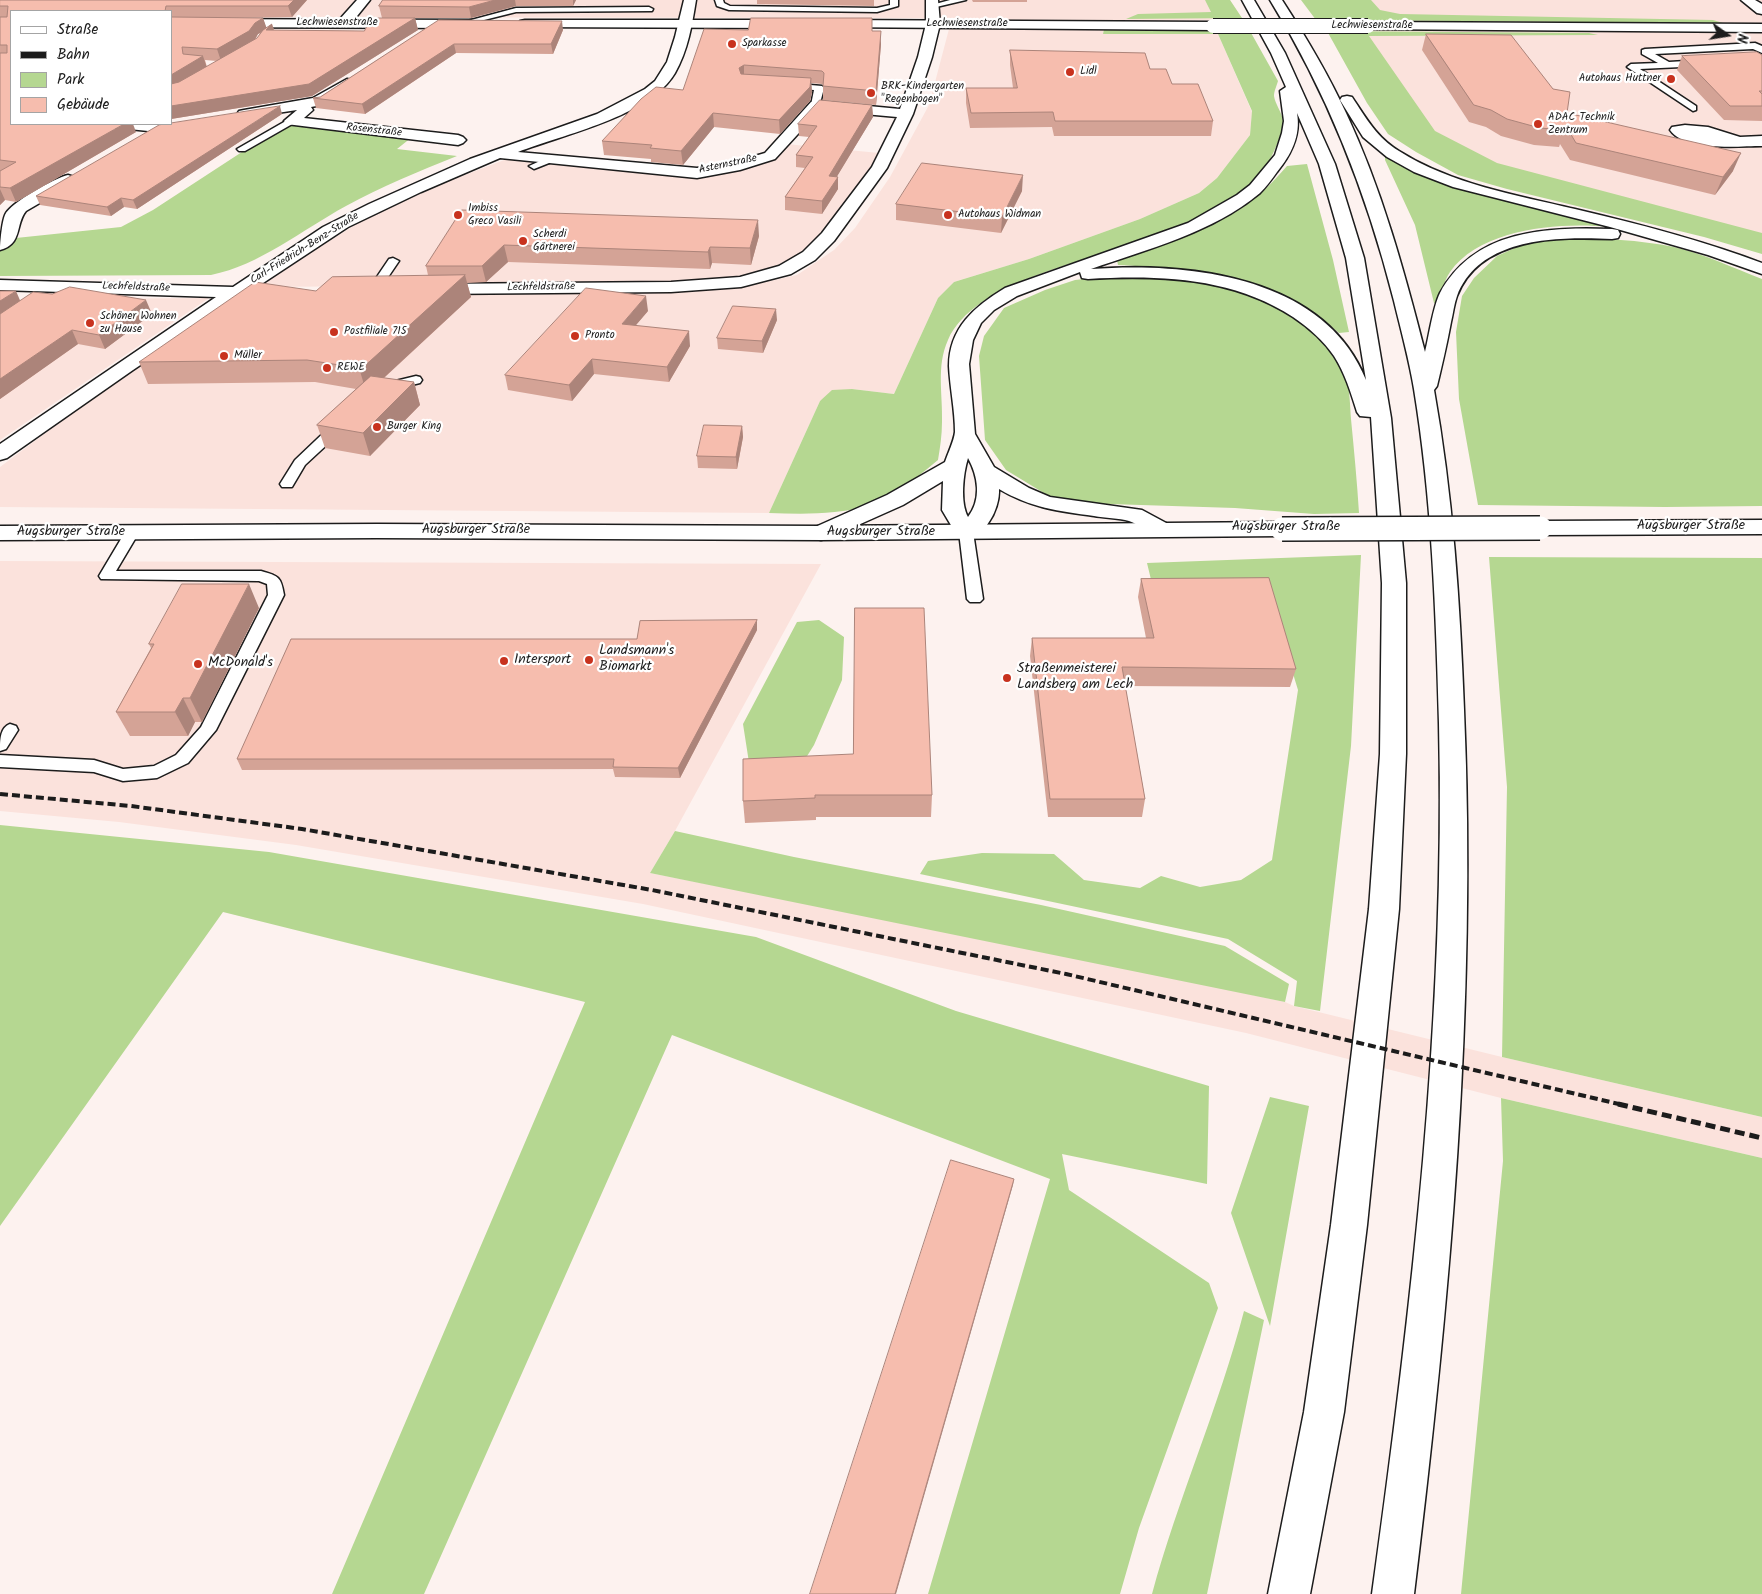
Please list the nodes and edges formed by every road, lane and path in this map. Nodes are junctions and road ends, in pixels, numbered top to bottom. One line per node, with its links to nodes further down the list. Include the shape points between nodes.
1 (690, 0): 17 (main road, Carl-Friedrich-Benz-Straße)
2 (719, 0): 3 (lane, via 729,8 878,10 892,8)
3 (894, 0)
4 (962, 0): 8 (lane)
5 (1248, 0): 28 (main road)
6 (1276, 0): 30 (main road)
7 (1747, 0): 11 (main road)
8 (932, 3): 20 (main road, Lechfeldstraße)
9 (359, 4): 14 (main road)
10 (649, 9): 16 (lane, via 516,10)
11 (1762, 10)
12 (172, 23): 13 (main road, Lechwiesenstraße)
13 (286, 23): 14 (main road, Lechwiesenstraße); 22 (lane)
14 (344, 23): 15 (main road, Lechwiesenstraße)
15 (438, 24): 16 (main road, Lechwiesenstraße); 23 (main road)
16 (464, 24): 17 (main road, Lechwiesenstraße)
17 (685, 24): 18 (main road, Lechwiesenstraße); 43 (main road, Carl-Friedrich-Benz-Straße, via 669,71 651,92 622,108)
18 (797, 24)
19 (826, 24): 20 (main road, Lechwiesenstraße)
20 (932, 24): 21 (main road, Lechwiesenstraße, bridge); 34 (main road, Lechfeldstraße)
21 (1762, 28)
22 (269, 34)
23 (415, 38)
24 (1762, 50): 26 (lane, via 1755,46 1645,52)
25 (1715, 62): 26 (lane)
26 (1668, 66): 33 (lane, via 1630,67)
27 (363, 72): 31 (main road)
28 (1290, 78): 51 (main road, via 1286,95 1291,121 1287,144 1275,166 1256,188 1194,227); 69 (main road, via 1327,164 1354,258 1369,335)
29 (780, 85): 32 (lane, via 819,88)
30 (1325, 85): 47 (main road, via 1349,102 1368,134 1392,154 1420,168 1459,184); 63 (main road, via 1378,211)
31 (317, 102): 35 (main road); 36 (main road)
32 (816, 105): 34 (main road); 44 (main road, Asternstraße, via 770,156 731,166 696,173)
33 (1693, 108)
34 (906, 114): 57 (main road, Lechfeldstraße, via 860,198 809,256 785,270 741,282 672,287)
35 (234, 116)
36 (291, 121): 39 (main road, Rosenstraße); 42 (lane)
37 (130, 125): 38 (main road, via 163,128)
38 (141, 138)
39 (458, 140)
40 (1737, 141): 41 (main road)
41 (1762, 141)
42 (242, 149)
43 (499, 154): 44 (main road, Asternstraße); 59 (main road, Carl-Friedrich-Benz-Straße, via 353,218)
44 (551, 159): 45 (lane)
45 (534, 166)
46 (81, 173): 48 (main road, via 20,208 13,216 10,238)
47 (1680, 242): 50 (main road); 63 (main road, via 1611,234 1561,233 1510,242 1489,251 1474,261 1449,293)
48 (0, 245)
49 (393, 261): 55 (lane)
50 (1762, 269)
51 (1057, 276): 65 (main road, via 1011,292 988,306 973,321 964,340 959,364); 69 (main road, via 1122,271 1181,273 1246,288 1280,302 1310,321 1336,345 1356,378)
52 (0, 285): 53 (main road, Lechfeldstraße)
53 (60, 286): 59 (main road, Lechfeldstraße); 60 (lane)
54 (354, 290): 55 (main road)
55 (374, 290): 56 (main road)
56 (394, 290)
57 (413, 290)
58 (297, 292): 59 (main road, Lechfeldstraße)
59 (236, 293): 66 (main road, Carl-Friedrich-Benz-Straße)
60 (45, 296)
61 (416, 380): 62 (lane)
62 (376, 391)
63 (1425, 392): 82 (main road, via 1448,623 1455,765 1454,923 1443,1144 1412,1451)
64 (348, 417): 70 (lane, via 300,463)
65 (965, 434): 67 (main road); 68 (main road)
66 (0, 454)
67 (956, 465): 73 (main road, via 953,510); 75 (main road, via 895,500)
68 (987, 472): 72 (main road, via 1021,494 1046,503 1134,515); 73 (main road, via 988,492 982,515)
69 (1386, 473): 81 (main road, via 1395,614 1393,754 1384,910 1349,1225 1325,1402)
70 (287, 484)
71 (1762, 527): 72 (main road, Augsburger Straße, bridge)
72 (1160, 529): 73 (main road, Augsburger Straße)
73 (966, 532): 75 (main road, Augsburger Straße); 77 (lane)
74 (0, 533): 76 (main road, Augsburger Straße)
75 (821, 533): 76 (main road, Augsburger Straße, via 377,531)
76 (131, 534): 80 (lane, via 106,576 261,576 274,580 276,595 208,730 182,759 158,772 123,775 94,766)
77 (975, 599)
78 (10, 730): 79 (lane)
79 (0, 745)
80 (0, 761)
81 (1289, 1594)
82 (1393, 1594)

